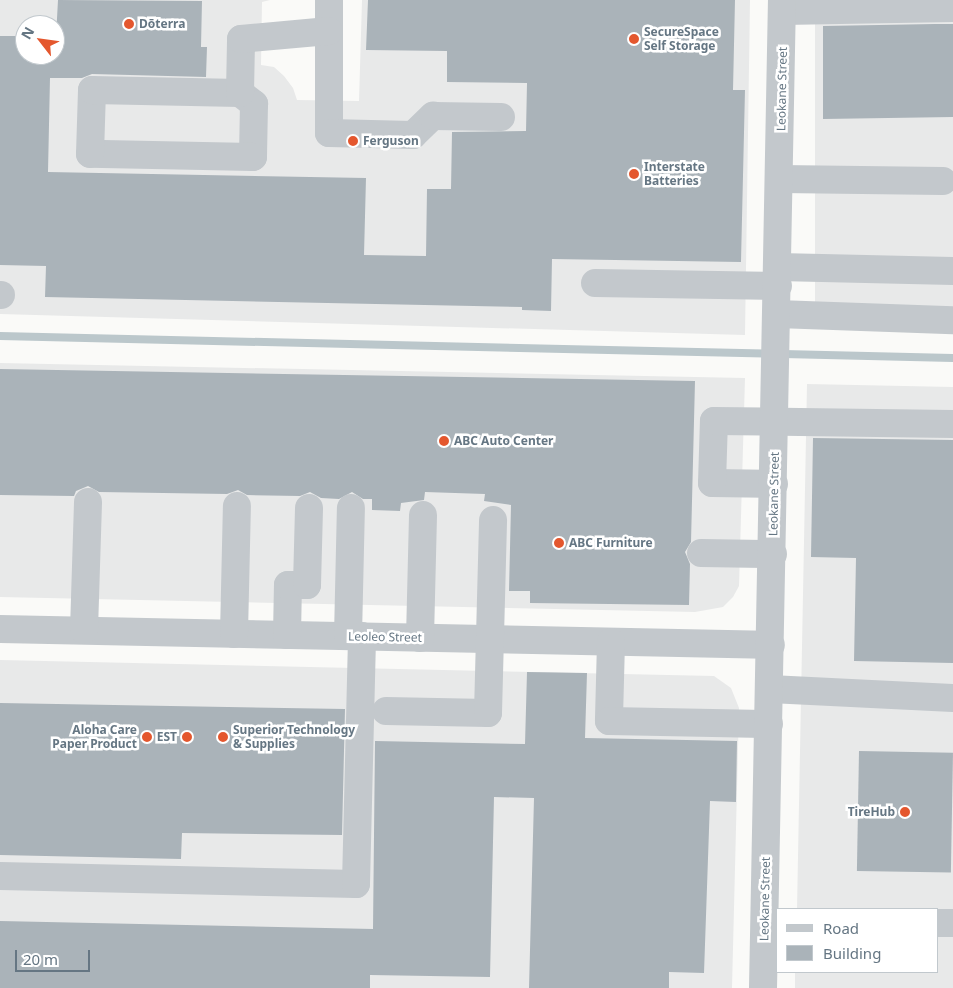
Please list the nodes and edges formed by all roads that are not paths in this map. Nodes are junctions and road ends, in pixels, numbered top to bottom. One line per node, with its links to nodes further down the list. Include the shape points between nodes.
1 (329, 0): 4 (street)
2 (783, 5): 3 (street); 7 (street, Leokane Street)
3 (953, 8)
4 (329, 31): 5 (street, via 241,39); 6 (street, via 329,133 413,135 433,116)
5 (240, 93): 5 (street, via 92,90 90,154 253,158 254,104)
6 (501, 117)
7 (780, 179): 8 (street); 10 (street, Leokane Street)
8 (943, 181)
9 (953, 271): 10 (street)
10 (778, 277): 11 (street); 12 (street, Leokane Street)
11 (595, 283)
12 (777, 320): 13 (street); 14 (street, Leokane Street)
13 (953, 320)
14 (775, 422): 15 (street); 16 (street, Leokane Street); 16 (street, via 714,421 712,483)
15 (953, 424)
16 (774, 484): 24 (street, Leokane Street)
17 (88, 502): 26 (street)
18 (237, 506): 27 (street)
19 (309, 508): 28 (street, via 307,585 288,585)
20 (351, 508): 29 (street)
21 (423, 515): 30 (street)
22 (493, 520): 31 (street)
23 (701, 553): 24 (street)
24 (773, 554): 33 (street, Leokane Street)
25 (0, 629): 26 (street, Leoleo Street)
26 (84, 630): 27 (street, Leoleo Street)
27 (234, 634): 28 (street, Leoleo Street)
28 (287, 635): 29 (street, Leoleo Street)
29 (355, 636): 30 (street, Leoleo Street); 38 (street, via 356,884)
30 (420, 638): 31 (street, Leoleo Street)
31 (490, 639): 32 (street, Leoleo Street); 36 (street, via 488,713)
32 (611, 642): 33 (street, Leoleo Street); 37 (street, via 609,721)
33 (770, 645): 34 (street, Leokane Street)
34 (770, 690): 35 (street); 37 (street, Leokane Street)
35 (953, 698)
36 (386, 711)
37 (769, 724): 39 (street, Leokane Street)
38 (0, 876)
39 (771, 920): 42 (street, Leokane Street)
40 (938, 923): 41 (street)
41 (953, 923)
42 (763, 988)

